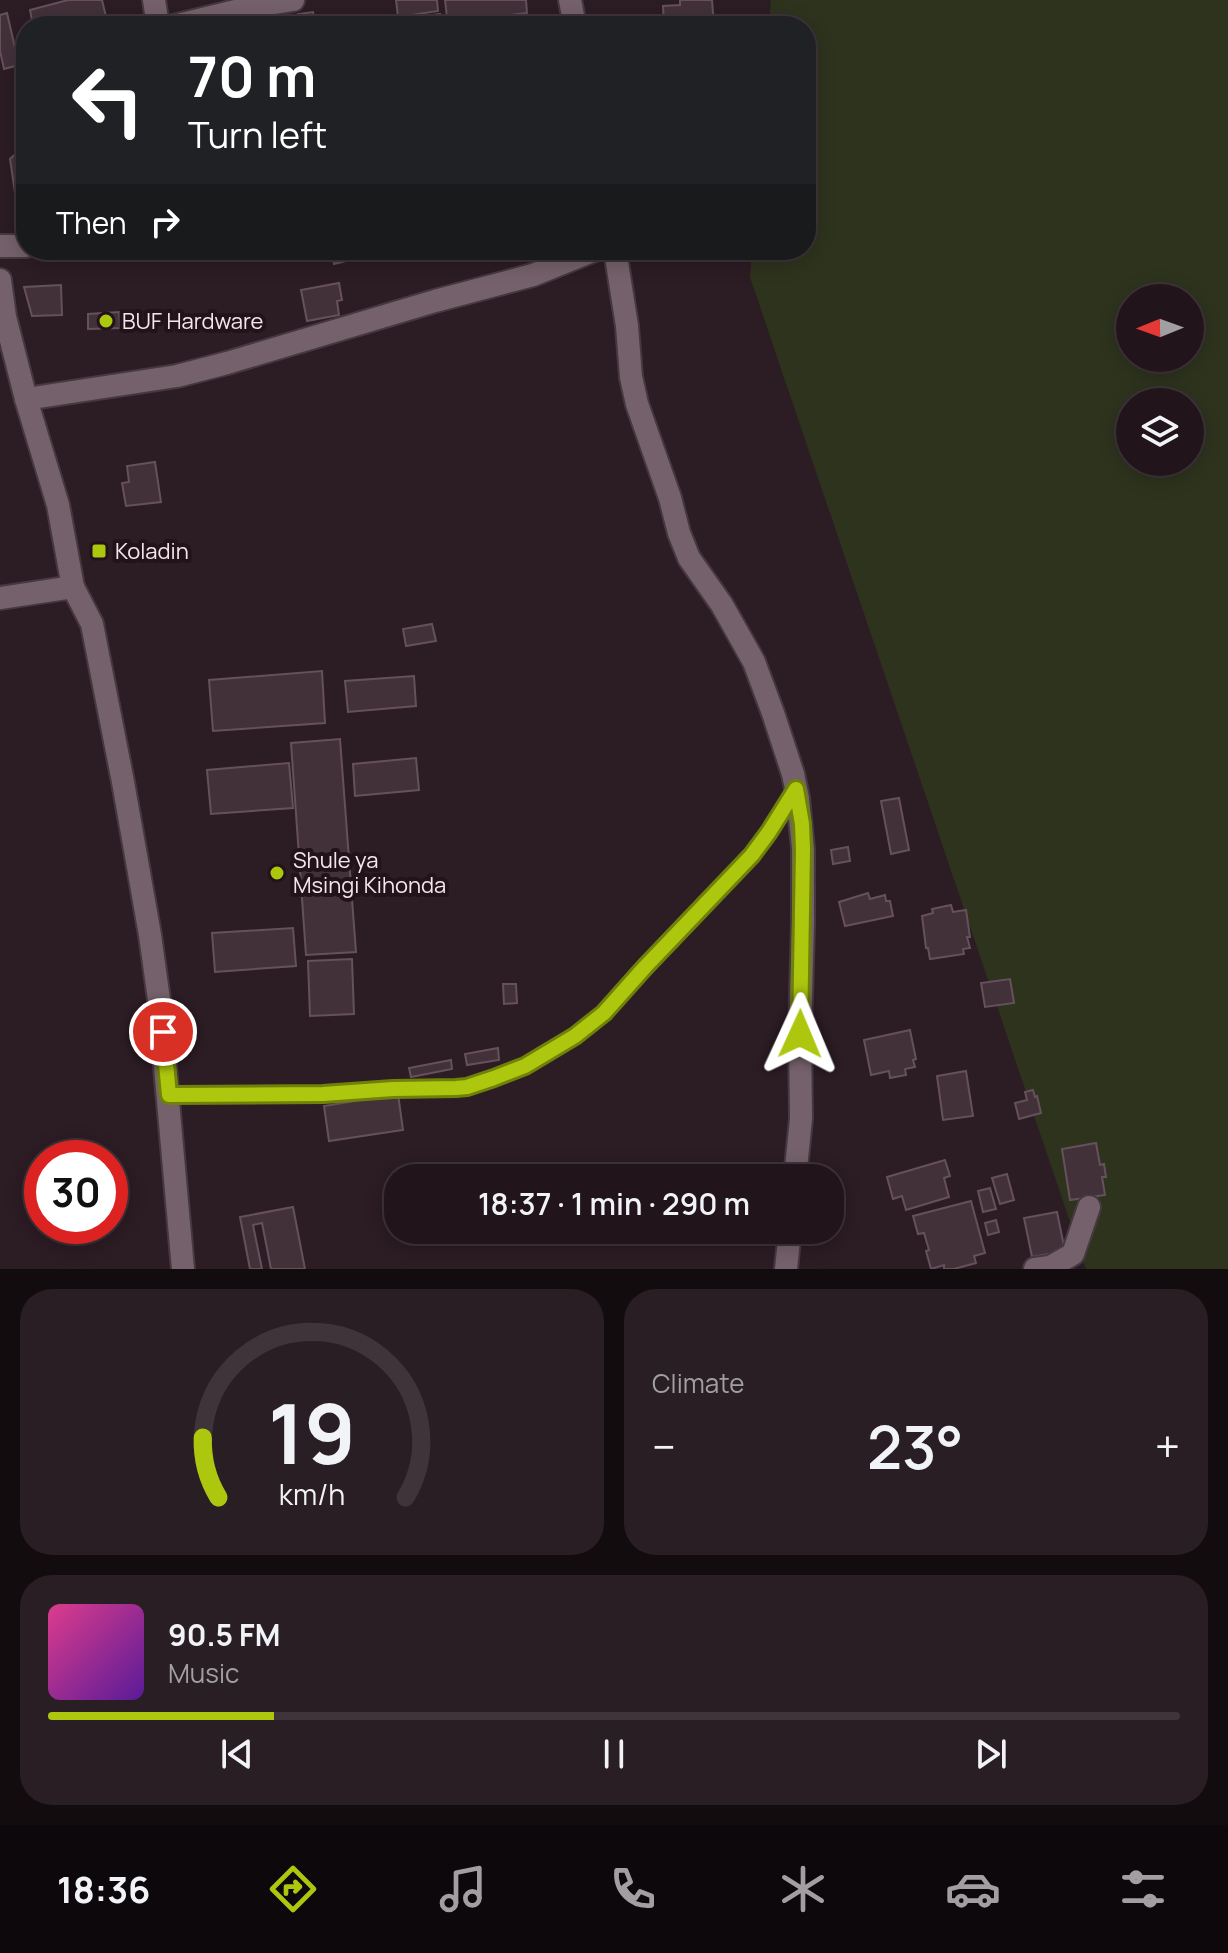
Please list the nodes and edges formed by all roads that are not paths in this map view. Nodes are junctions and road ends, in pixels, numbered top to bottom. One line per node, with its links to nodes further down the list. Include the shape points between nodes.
1 (293, 0): 2 (street)
2 (215, 16)
3 (570, 260): 6 (street, via 177,376)
4 (617, 260): 9 (street, via 637,404 679,533 754,662)
5 (0, 280): 6 (street)
6 (26, 399): 7 (street, via 58,505)
7 (73, 587): 8 (street); 10 (street, via 92,624 120,767 152,948)
8 (0, 598)
9 (796, 789): 10 (lane, via 752,855 604,1013 525,1066 456,1088); 11 (street, via 803,911)
10 (169, 1095): 14 (street)
11 (796, 1164)
12 (1089, 1207): 16 (street, via 1073,1254)
13 (789, 1244): 15 (street)
14 (183, 1269)
15 (786, 1269)
16 (1035, 1269)

